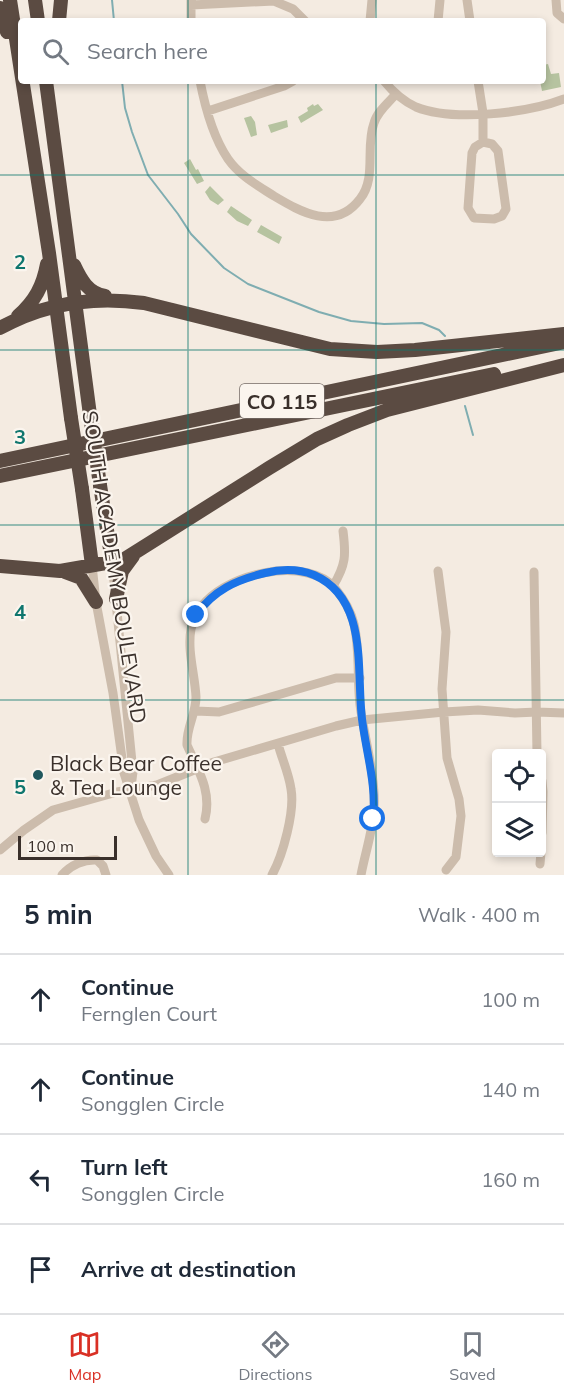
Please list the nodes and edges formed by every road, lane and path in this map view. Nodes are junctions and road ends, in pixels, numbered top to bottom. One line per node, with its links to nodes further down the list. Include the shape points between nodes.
1 (9, 0): 18 (highway, SOUTH ACADEMY BOULEVARD)
2 (35, 0): 10 (highway)
3 (62, 0): 11 (highway)
4 (372, 0): 14 (street)
5 (440, 0): 15 (street)
6 (467, 0): 16 (street)
7 (556, 0): 17 (street, via 557,13)
8 (191, 2): 12 (street); 13 (street, via 274,2 293,9)
9 (0, 8): 19 (highway)
10 (38, 18)
11 (60, 18)
12 (191, 18)
13 (302, 18)
14 (370, 18)
15 (438, 18)
16 (470, 18)
17 (564, 19)
18 (18, 60)
19 (18, 64)
20 (22, 84): 34 (highway, SOUTH ACADEMY BOULEVARD)
21 (46, 84): 32 (highway, SOUTH ACADEMY BOULEVARD)
22 (54, 84): 32 (highway)
23 (201, 84): 29 (street)
24 (288, 84): 29 (street)
25 (387, 84): 27 (street)
26 (478, 84): 30 (street)
27 (396, 94): 29 (street, via 374,123 364,194 347,211 327,217 303,213 239,172 220,146); 30 (street, via 410,104 432,111)
28 (564, 99): 30 (street, via 523,110)
29 (208, 111)
30 (483, 113): 31 (street)
31 (483, 142): 31 (street, via 498,151 506,209 497,219 477,219 468,208 472,153)
32 (54, 143): 33 (highway, SOUTH ACADEMY BOULEVARD)
33 (69, 252): 35 (highway, via 90,290); 36 (highway, SOUTH ACADEMY BOULEVARD)
34 (49, 253): 37 (highway, SOUTH ACADEMY BOULEVARD); 38 (highway, via 41,287)
35 (119, 299): 36 (highway); 40 (highway, via 330,349 415,350)
36 (75, 301): 37 (highway); 48 (highway, SOUTH ACADEMY BOULEVARD, bridge)
37 (57, 306): 38 (highway); 50 (highway, SOUTH ACADEMY BOULEVARD, bridge)
38 (13, 320): 39 (highway)
39 (0, 328)
40 (564, 334)
41 (564, 342): 44 (highway, CO 115)
42 (564, 360): 45 (highway, CO 115)
43 (564, 365): 47 (highway, via 387,410 348,425 236,487)
44 (0, 461)
45 (0, 476)
46 (343, 531): 54 (street, via 344,567)
47 (134, 554): 48 (highway); 55 (highway, via 122,572)
48 (112, 562): 50 (highway); 55 (street, SOUTH ACADEMY BOULEVARD)
49 (0, 566): 51 (highway)
50 (92, 566): 51 (highway); 56 (street, SOUTH ACADEMY BOULEVARD)
51 (60, 571): 56 (highway, via 81,578)
52 (438, 572): 59 (street, via 446,632 442,667)
53 (534, 572): 60 (street)
54 (333, 586): 57 (street, via 355,626); 58 (street, via 309,573 284,570 248,577 216,592 196,615 191,629)
55 (116, 599): 66 (street, SOUTH ACADEMY BOULEVARD, via 133,772)
56 (96, 602): 66 (street, SOUTH ACADEMY BOULEVARD)
57 (360, 678): 58 (street, via 336,678 219,712); 62 (street)
58 (196, 711): 65 (street, via 187,745)
59 (444, 712): 60 (street); 62 (street); 71 (street, via 447,758 461,816 456,857)
60 (537, 712): 61 (street); 64 (street)
61 (564, 713)
62 (362, 720): 63 (street); 76 (street, via 374,808)
63 (278, 744): 65 (street); 75 (street, via 292,801)
64 (537, 749)
65 (197, 769): 66 (street, via 157,785); 67 (street, via 208,800)
66 (130, 790): 68 (street, via 53,810); 74 (street, via 139,820)
67 (205, 819)
68 (0, 850)
69 (541, 857): 70 (street)
70 (540, 864)
71 (446, 870)
72 (62, 875): 73 (street, via 86,860 97,860)
73 (106, 875)
74 (170, 875)
75 (272, 875)
76 (361, 875)

